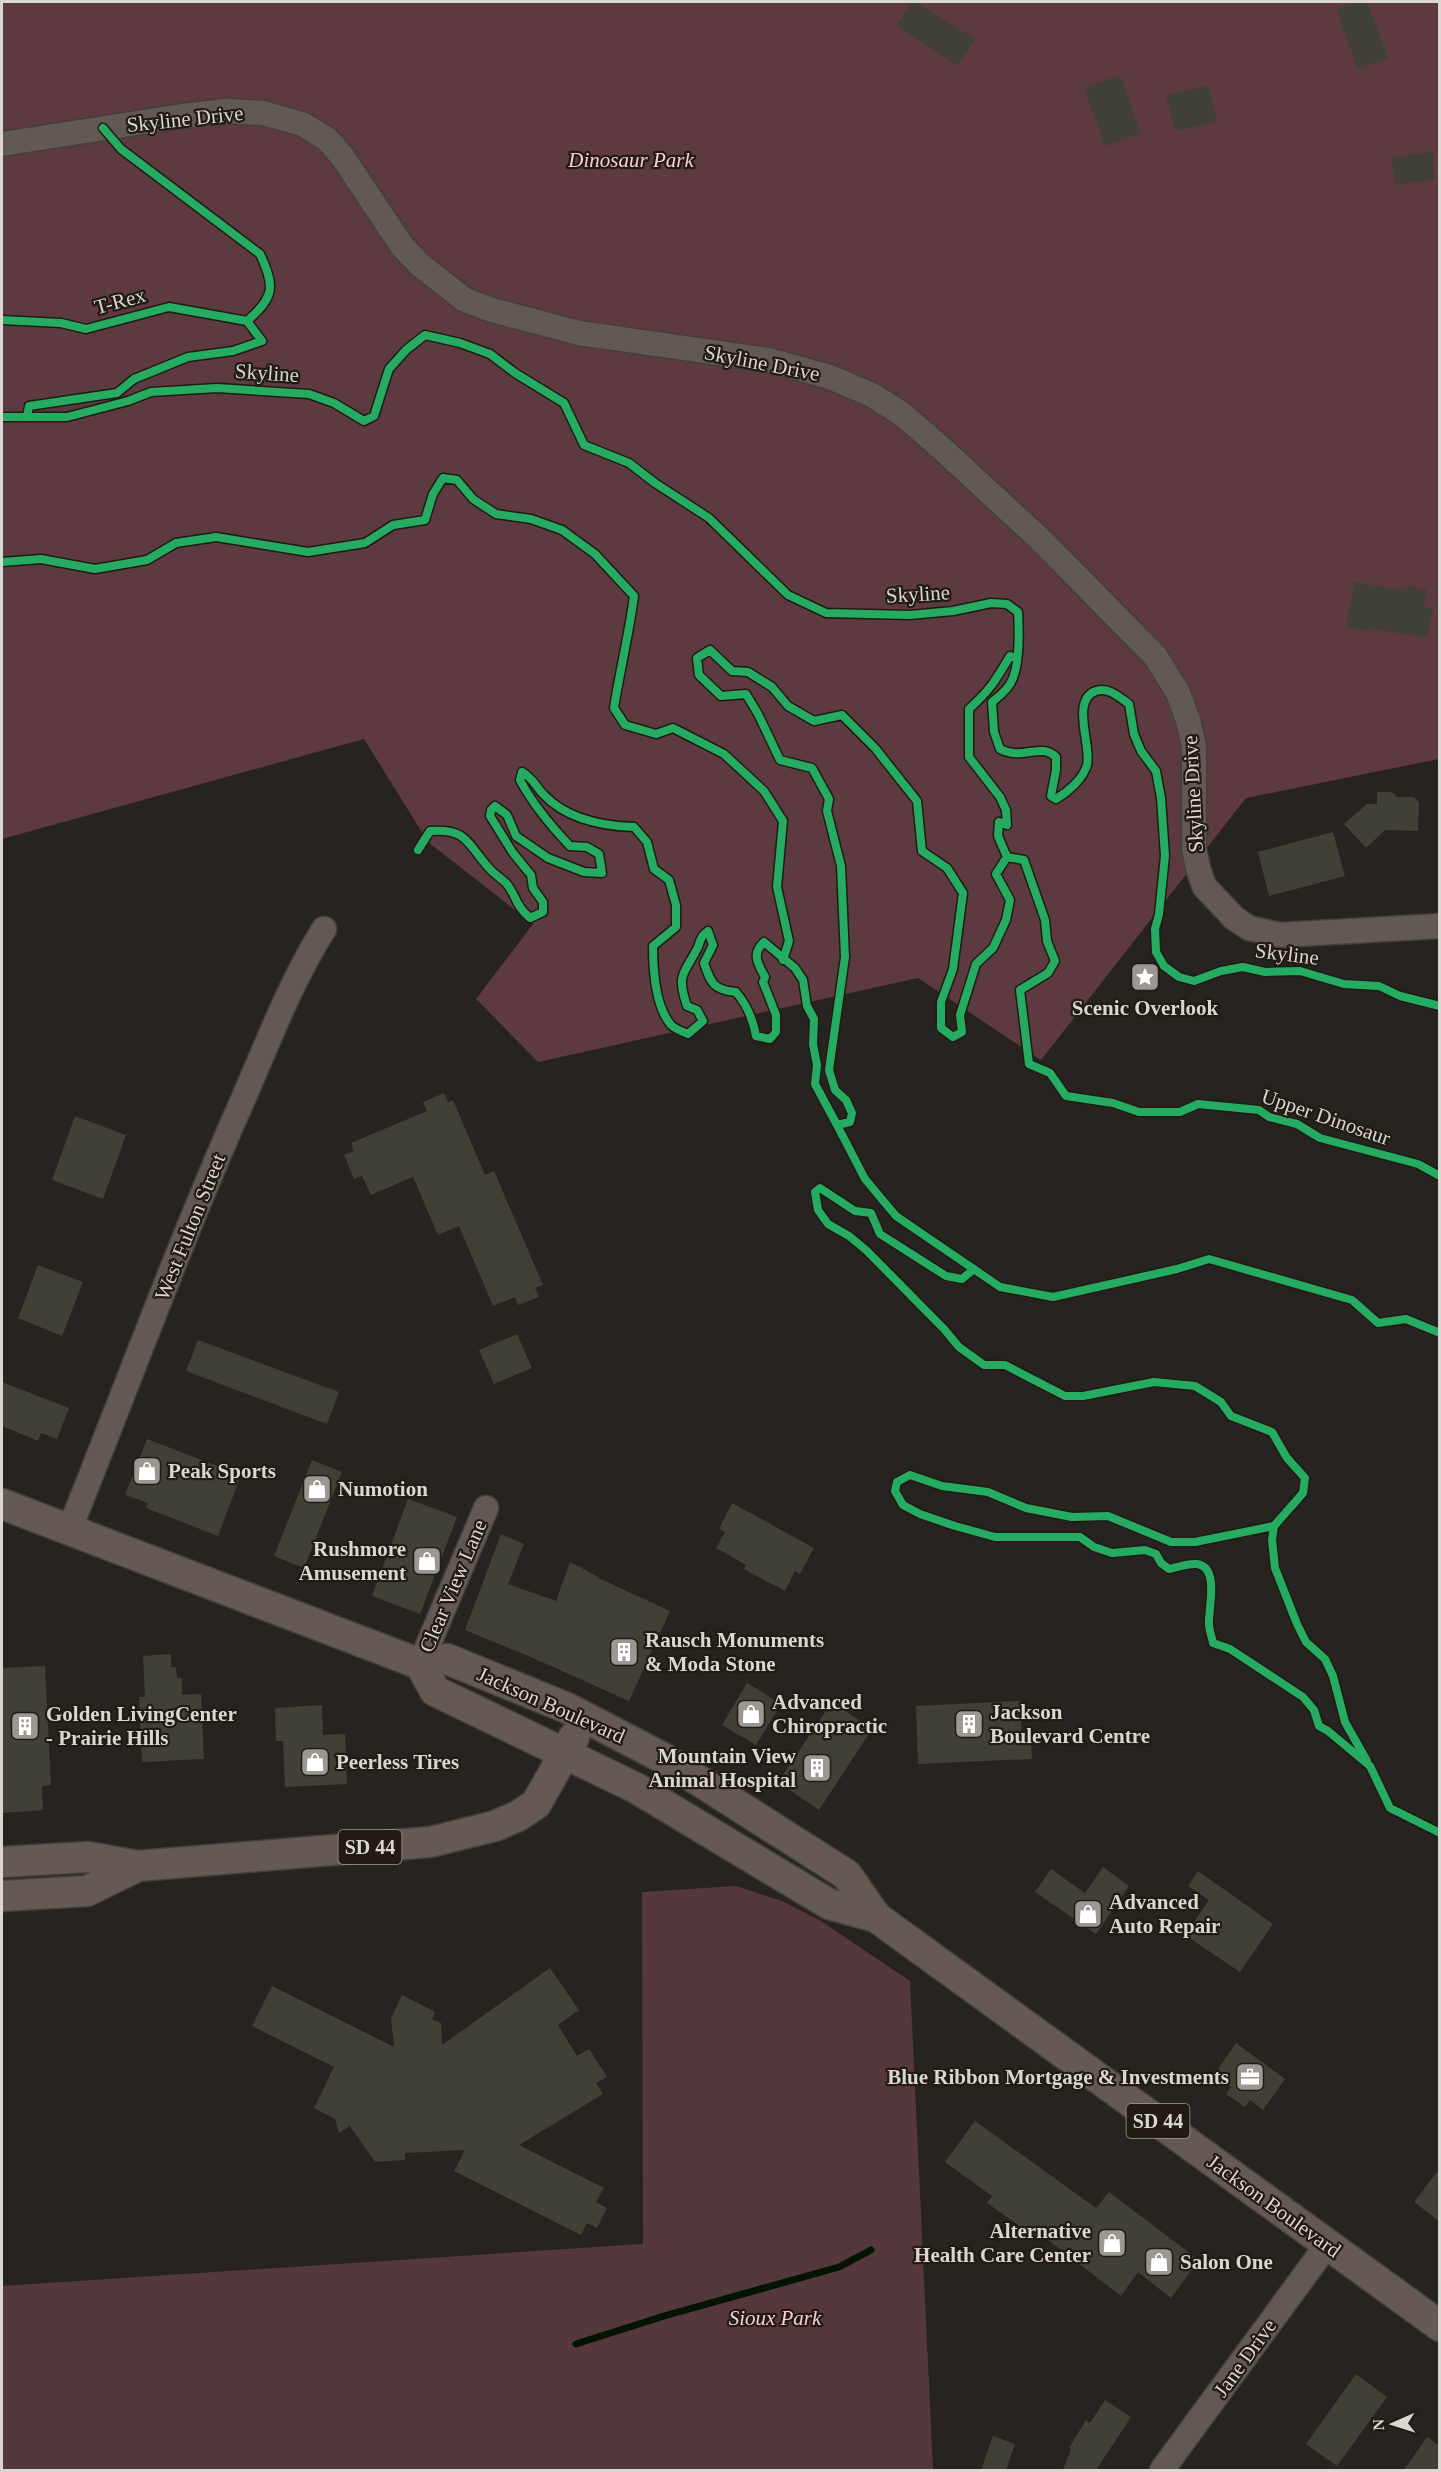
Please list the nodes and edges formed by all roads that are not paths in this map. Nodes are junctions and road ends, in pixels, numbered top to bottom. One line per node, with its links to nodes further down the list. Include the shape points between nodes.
1 (2, 144): 2 (street, Skyline Drive, via 182,116 263,112 302,124 327,140 342,156 402,246 465,300 579,333 769,360 830,377 872,395 902,414 1041,540 1156,657 1178,693 1194,746 1194,849 1198,868 1204,886 1234,918 1250,928 1280,935)
2 (1440, 926)
3 (324, 929): 6 (street, West Fulton Street, via 289,996 221,1149)
4 (2, 1504): 6 (main road, Jackson Boulevard)
5 (486, 1508): 7 (street, Clear View Lane)
6 (69, 1531): 7 (main road, Jackson Boulevard)
7 (420, 1664): 8 (main road, Jackson Boulevard, via 447,1659); 9 (main road, Jackson Boulevard, via 435,1691)
8 (585, 1717): 9 (main road, SD 44); 13 (main road, Jackson Boulevard / SD 44, via 665,1759 847,1875)
9 (566, 1754): 11 (main road, SD 44, via 536,1804 495,1826 430,1842); 13 (main road, Jackson Boulevard / SD 44, via 636,1788 829,1904)
10 (2, 1862): 11 (main road, SD 44, via 88,1857)
11 (138, 1866): 12 (main road, SD 44, via 87,1891)
12 (2, 1896)
13 (876, 1917): 14 (main road, Jackson Boulevard / SD 44)
14 (1327, 2245): 15 (main road, Jackson Boulevard / SD 44); 16 (street, Jane Drive)
15 (1440, 2326)
16 (1162, 2470)

